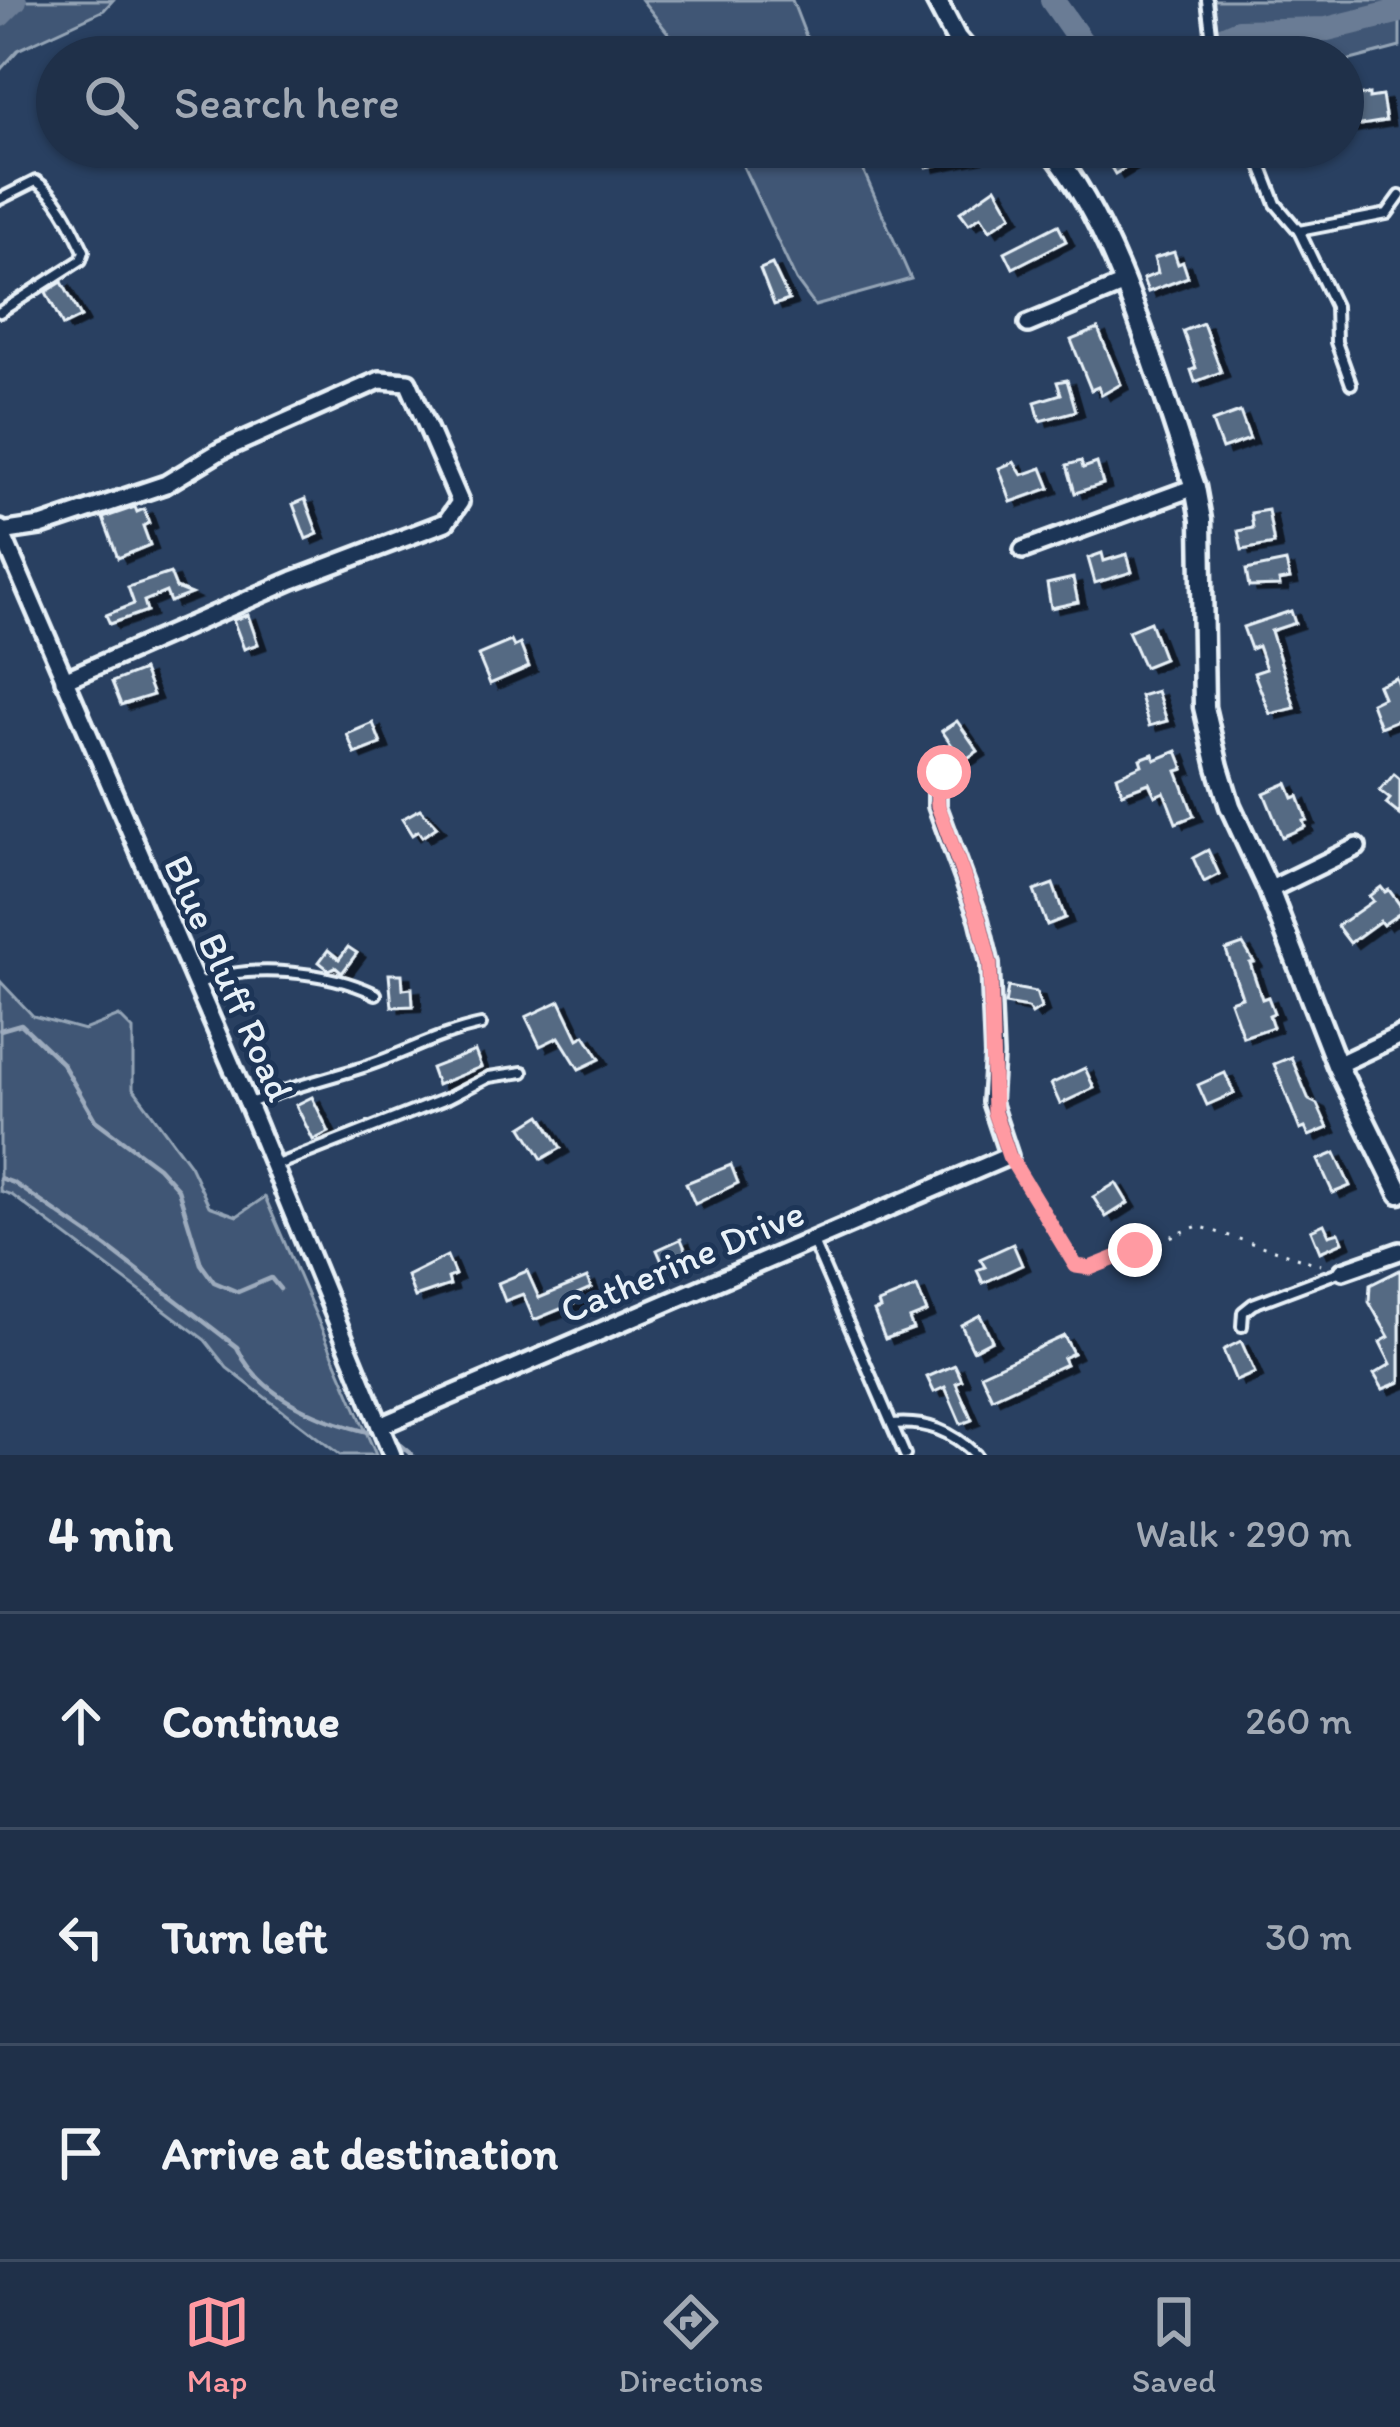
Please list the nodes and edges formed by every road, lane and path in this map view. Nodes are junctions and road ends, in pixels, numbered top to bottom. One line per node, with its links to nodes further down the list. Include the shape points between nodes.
1 (936, 0): 3 (street)
2 (1207, 0): 4 (lane)
3 (955, 36)
4 (1211, 36)
5 (1064, 168): 10 (street)
6 (1262, 168): 9 (lane, via 1276,204)
7 (1400, 196): 9 (lane, via 1387,214)
8 (0, 199): 11 (lane, via 35,181 45,187 84,251)
9 (1299, 231): 13 (lane, via 1335,305 1336,342)
10 (1124, 284): 12 (street); 14 (street)
11 (0, 312)
12 (1028, 324)
13 (1351, 385)
14 (1195, 487): 16 (street); 20 (street, via 1204,707 1230,806)
15 (1, 531): 17 (street, Blue Bluff Road); 17 (street, via 41,526 166,484 380,380 408,382 446,468 460,502 446,522)
16 (1023, 550)
17 (64, 680): 21 (street, Blue Bluff Road)
18 (944, 772): 28 (street, via 938,806 990,964 991,1102)
19 (1357, 847): 20 (street)
20 (1269, 890): 25 (street)
21 (196, 985): 22 (lane, via 239,972 331,976); 27 (street, Blue Bluff Road)
22 (376, 994)
23 (481, 1024): 27 (lane)
24 (1400, 1035): 25 (street)
25 (1337, 1065): 30 (street)
26 (523, 1072): 29 (lane, via 489,1077)
27 (248, 1104): 29 (street, Blue Bluff Road)
28 (1009, 1156): 31 (street, Catherine Drive); 33 (path, via 1076,1266 1090,1268 1198,1226)
29 (274, 1166): 36 (street, Blue Bluff Road)
30 (1400, 1193)
31 (812, 1240): 35 (lane); 36 (street, Catherine Drive)
32 (1400, 1251): 33 (street)
33 (1342, 1271): 34 (lane, via 1253,1304)
34 (1242, 1326)
35 (892, 1424): 38 (lane); 39 (lane, via 928,1425)
36 (380, 1426): 37 (street, Blue Bluff Road)
37 (392, 1455)
38 (905, 1455)
39 (976, 1455)

